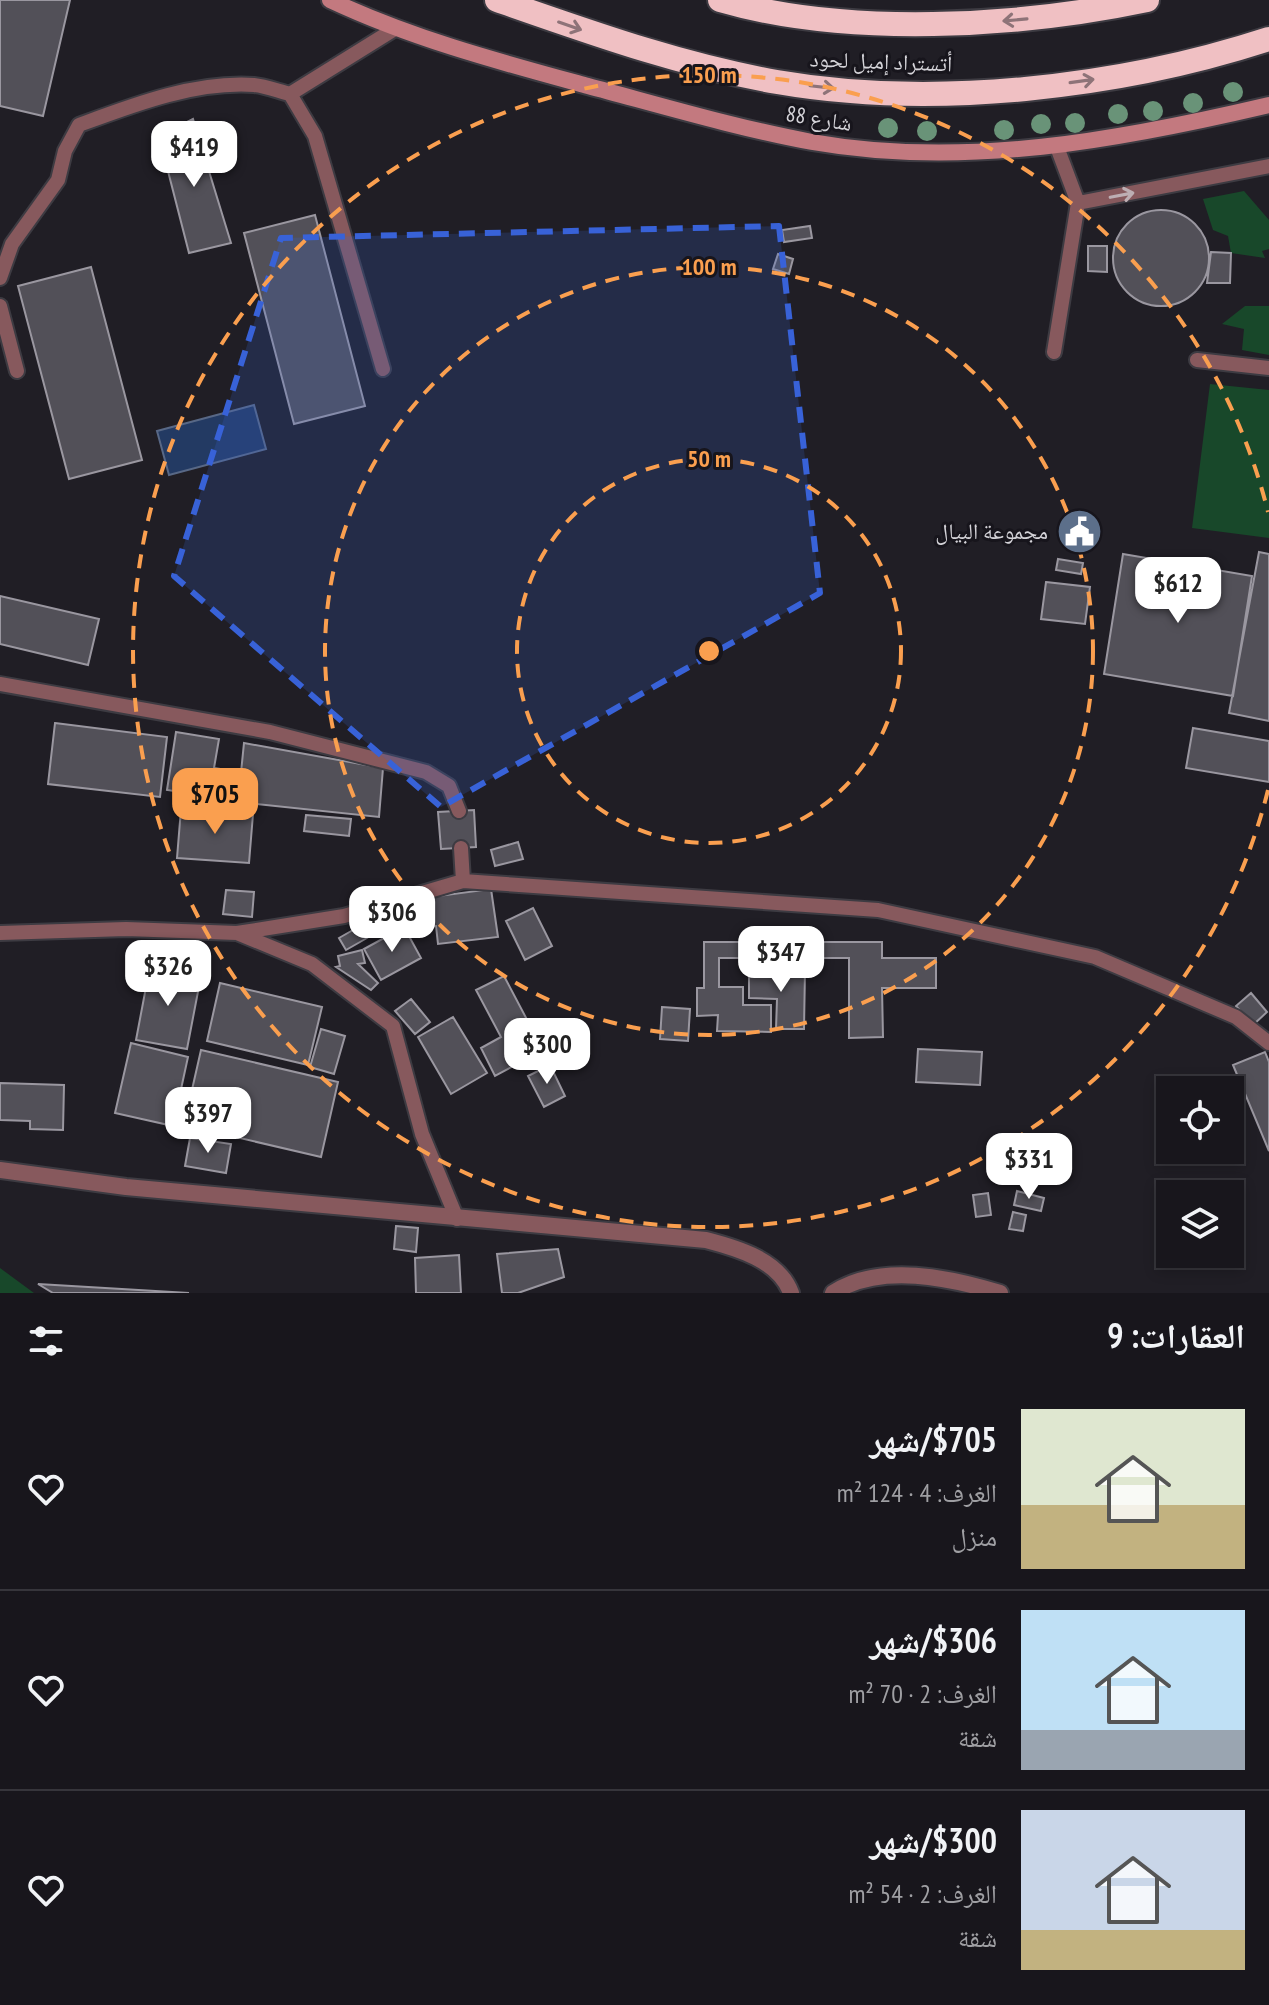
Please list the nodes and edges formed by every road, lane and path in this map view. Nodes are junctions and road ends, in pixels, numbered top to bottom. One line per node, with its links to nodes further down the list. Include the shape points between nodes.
1 (330, 0): 5 (street, شارع 88)
2 (497, 0): 6 (highway, أتستراد إميل لحود, one-way to 6, via 674,58 779,82 846,90 999,90 1075,82 1196,61)
3 (720, 0): 4 (highway, أتستراد إميل لحود, one-way to 3, via 1066,15 916,24 820,17)
4 (1147, 0)
5 (393, 30): 7 (lane); 9 (street, شارع 88, via 717,121 814,142 921,152)
6 (1269, 39)
7 (290, 94): 12 (lane, via 255,85 213,88 138,103 79,125 58,180 12,244); 17 (lane, via 315,136)
8 (1269, 105): 9 (street, شارع 88)
9 (1057, 147): 11 (lane)
10 (1269, 166): 11 (lane, one-way to 10)
11 (1078, 203): 14 (lane)
12 (0, 278)
13 (0, 306): 18 (lane)
14 (1054, 352)
15 (1197, 360): 16 (lane)
16 (1269, 368)
17 (383, 369)
18 (17, 371)
19 (0, 684): 20 (lane, via 270,732 426,772 449,786)
20 (459, 811)
21 (461, 848): 22 (lane)
22 (463, 881): 24 (lane, via 344,916); 25 (lane, via 878,910 1095,957 1236,1017)
23 (0, 933): 24 (lane)
24 (237, 933): 27 (lane, via 312,964 393,1026 422,1134)
25 (1269, 1043)
26 (0, 1170): 27 (street)
27 (457, 1219): 28 (street, via 706,1240 765,1262)
28 (791, 1293)
29 (833, 1293): 30 (street, via 862,1280 911,1277 957,1280)
30 (1000, 1293)

